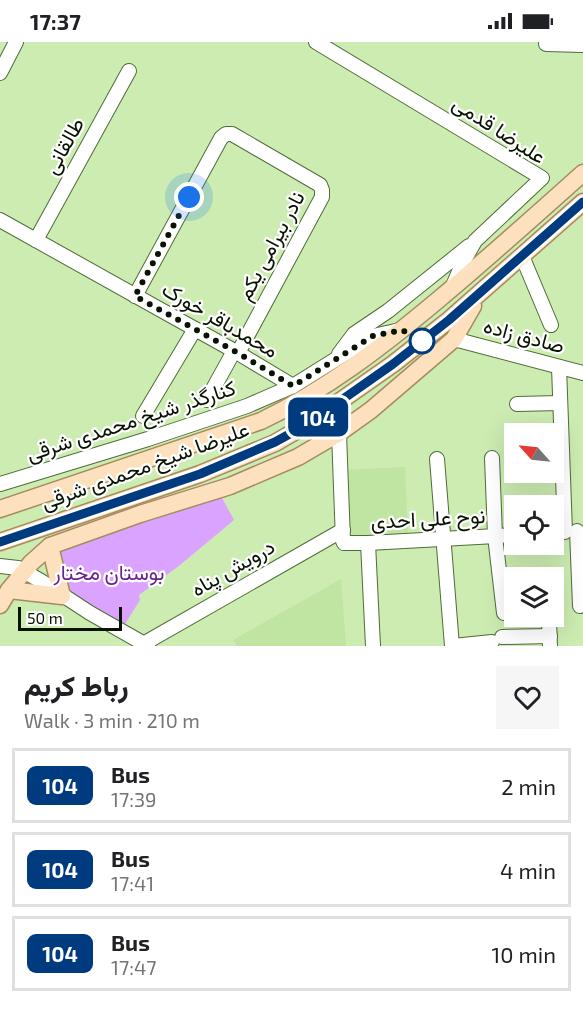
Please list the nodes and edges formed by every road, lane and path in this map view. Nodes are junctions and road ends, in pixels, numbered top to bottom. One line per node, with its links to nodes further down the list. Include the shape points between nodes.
1 (16, 42): 6 (street)
2 (316, 42): 12 (street, علیرضا قدمی, via 542,178)
3 (546, 44): 4 (street)
4 (583, 45)
5 (129, 71): 11 (street, طالقانی)
6 (0, 73)
7 (583, 173): 14 (main road, علیرضا شیخ محمدی شرقی)
8 (583, 202): 13 (main road, علیرضا شیخ محمدی شرقی)
9 (4, 222): 10 (street); 11 (street, محمدباقر خورک)
10 (0, 237)
11 (36, 240): 16 (street, محمدباقر خورک)
12 (475, 241): 14 (street, علیرضا قدمی); 22 (street, via 354,334)
13 (522, 256): 15 (main road, علیرضا شیخ محمدی شرقی); 17 (street)
14 (453, 288): 19 (main road, علیرضا شیخ محمدی شرقی)
15 (481, 292): 20 (main road); 42 (main road, علیرضا شیخ محمدی شرقی, via 393,364 275,442 200,474)
16 (135, 296): 18 (street, محمدباقر خورک); 21 (street, نادر بیرامی یکم, via 221,138 232,134 320,185 322,190 322,197)
17 (551, 325)
18 (195, 329): 21 (street, محمدباقر خورک); 29 (street)
19 (402, 330): 22 (street, کنارگذر شیخ محمدی شرقی, via 373,336); 25 (main road, علیرضا شیخ محمدی شرقی, via 337,378)
20 (454, 339): 23 (street, صادق زاده); 31 (main road)
21 (236, 352): 25 (street, محمدباقر خورک); 26 (street, نادر بیرامی یکم)
22 (334, 362): 25 (street, کنارگذر شیخ محمدی شرقی)
23 (559, 367): 24 (street, صادق زاده); 27 (street)
24 (583, 373)
25 (296, 394): 35 (street, کنارگذر شیخ محمدی شرقی, via 270,397); 36 (main road, علیرضا شیخ محمدی شرقی, via 261,421)
26 (207, 400)
27 (560, 403): 28 (street); 30 (street)
28 (517, 404)
29 (143, 416)
30 (561, 423)
31 (339, 433): 38 (street); 44 (main road, via 298,457 230,486)
32 (492, 458): 39 (street)
33 (437, 459): 41 (street)
34 (564, 465): 37 (street)
35 (0, 484)
36 (0, 509)
37 (570, 532): 49 (street)
38 (344, 536): 43 (street, نوح علی احدی); 52 (street, درویش پناه)
39 (495, 536): 40 (street, نوح علی احدی); 41 (street, نوح علی احدی); 50 (street)
40 (504, 536)
41 (444, 538): 43 (street, نوح علی احدی); 54 (street)
42 (0, 542)
43 (368, 543): 53 (street)
44 (50, 546): 46 (main road); 47 (main road)
45 (0, 566): 46 (street)
46 (24, 572): 47 (street); 48 (main road)
47 (62, 596): 48 (main road); 52 (street)
48 (4, 597)
49 (580, 606)
50 (504, 613)
51 (550, 641): 54 (street, via 497,640)
52 (145, 645)
53 (373, 646)
54 (453, 646)

